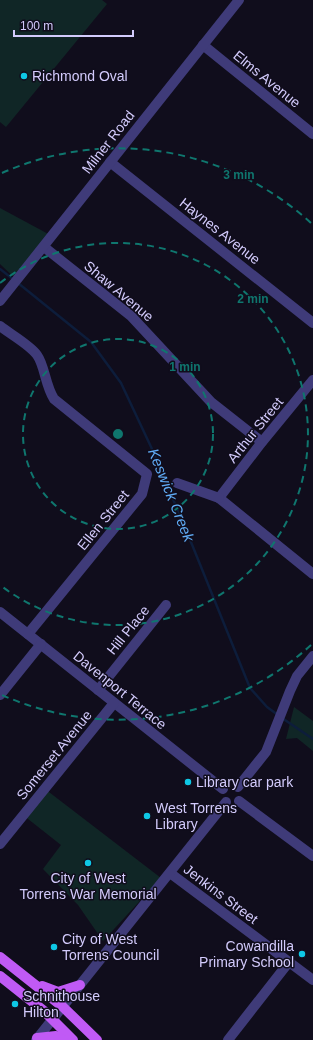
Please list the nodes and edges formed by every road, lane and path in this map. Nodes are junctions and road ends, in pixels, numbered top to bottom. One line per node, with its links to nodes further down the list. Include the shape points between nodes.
1 (239, 0): 2 (street, Milner Road)
2 (203, 45): 3 (street, Elms Avenue); 4 (street, Milner Road)
3 (313, 134)
4 (110, 162): 5 (street, Milner Road); 7 (street, Haynes Avenue)
5 (44, 247): 6 (street, Milner Road); 11 (street, Shaw Avenue, via 131,316 211,402)
6 (0, 301)
7 (313, 323)
8 (0, 326): 17 (street, Ellen Street, via 37,355 54,399 147,474 142,494)
9 (313, 380): 10 (street, Arthur Street)
10 (310, 391): 11 (street, Arthur Street)
11 (262, 442): 13 (street, Arthur Street)
12 (177, 483): 13 (street)
13 (219, 498): 14 (street)
14 (313, 574)
15 (166, 606): 20 (street, Hill Place)
16 (0, 612): 17 (street, Davenport Terrace)
17 (28, 634): 18 (street, Davenport Terrace)
18 (40, 644): 20 (street, Davenport Terrace); 21 (street)
19 (313, 656): 23 (street, via 297,676 266,752)
20 (98, 690): 22 (street, Davenport Terrace)
21 (0, 695)
22 (114, 703): 24 (street, Davenport Terrace); 27 (street, Somerset Avenue)
23 (238, 788): 24 (street, via 230,785); 25 (street, via 241,792)
24 (224, 789): 26 (street, via 222,796)
25 (239, 801): 26 (street, via 233,804); 28 (street)
26 (226, 802): 29 (street)
27 (0, 844)
28 (313, 856)
29 (170, 873): 31 (street, Jenkins Street); 35 (street)
30 (0, 957): 33 (main road)
31 (289, 962): 34 (street, Jenkins Street); 39 (street)
32 (0, 976): 37 (main road)
33 (27, 979): 35 (main road, via 58,992); 36 (main road)
34 (313, 980)
35 (80, 985): 36 (street)
36 (63, 1006): 37 (street); 42 (main road)
37 (52, 1019): 38 (street); 41 (main road)
38 (36, 1039): 40 (main road, via 56,1036)
39 (230, 1039)
40 (63, 1040)
41 (73, 1040)
42 (97, 1040)

